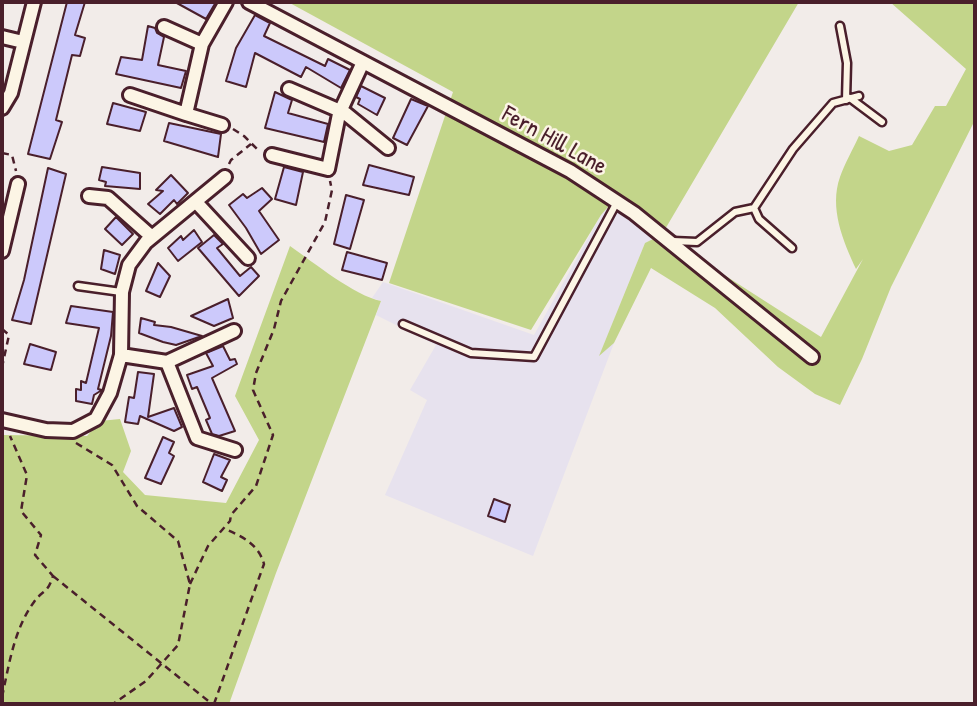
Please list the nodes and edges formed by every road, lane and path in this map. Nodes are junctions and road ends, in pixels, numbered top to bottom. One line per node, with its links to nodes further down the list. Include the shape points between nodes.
1 (34, 2): 7 (street)
2 (226, 2): 8 (street)
3 (249, 2): 9 (street, Fern Hill Lane)
4 (840, 26): 13 (lane)
5 (164, 27): 8 (street)
6 (2, 37): 7 (street)
7 (23, 42): 14 (street, via 11,93)
8 (202, 44): 16 (street)
9 (363, 62): 15 (street); 28 (street, Fern Hill Lane, via 570,171)
10 (289, 89): 15 (street)
11 (130, 95): 16 (street)
12 (859, 96): 13 (lane)
13 (848, 99): 17 (lane); 29 (lane, via 833,103 793,149)
14 (2, 108)
15 (341, 111): 20 (street); 23 (street)
16 (186, 114): 18 (street)
17 (882, 122)
18 (227, 126): 19 (path)
19 (251, 144): 22 (path, via 262,154); 24 (path, via 231,160)
20 (388, 148)
21 (2, 153): 25 (path, via 12,155)
22 (272, 155): 23 (street)
23 (328, 169): 49 (path, via 332,190 325,222 281,301 256,373 253,390 273,435 256,486)
24 (225, 177): 27 (street)
25 (18, 184): 33 (street)
26 (89, 196): 30 (street, via 108,198)
27 (197, 202): 30 (street); 34 (street)
28 (617, 202): 31 (street, Fern Hill Lane); 37 (lane, via 534,357 471,353)
29 (754, 208): 31 (lane, via 735,212 697,242); 32 (lane, via 759,219)
30 (152, 237): 36 (street, via 129,265)
31 (669, 241): 43 (street, Fern Hill Lane)
32 (792, 248)
33 (2, 251)
34 (248, 258)
35 (78, 286): 36 (lane)
36 (122, 292): 42 (street)
37 (403, 324)
38 (2, 329): 41 (path, via 9,334)
39 (234, 331): 44 (street)
40 (2, 341): 41 (path)
41 (7, 342): 45 (path)
42 (121, 355): 44 (street); 47 (street, via 110,393 96,419)
43 (812, 357)
44 (167, 362): 48 (street, via 197,438)
45 (2, 367)
46 (3, 420): 47 (street); 50 (path, via 27,475 21,511 41,535 35,555)
47 (65, 431): 51 (path, via 78,445 112,465 137,506 178,541)
48 (234, 450)
49 (223, 528): 51 (path, via 208,546); 55 (path, via 245,538 261,553 264,564)
50 (53, 576): 52 (path); 53 (path, via 49,590 34,600 14,644)
51 (190, 584): 52 (path, via 178,645)
52 (161, 664): 54 (path); 55 (path)
53 (2, 697)
54 (113, 704)
55 (213, 704)

